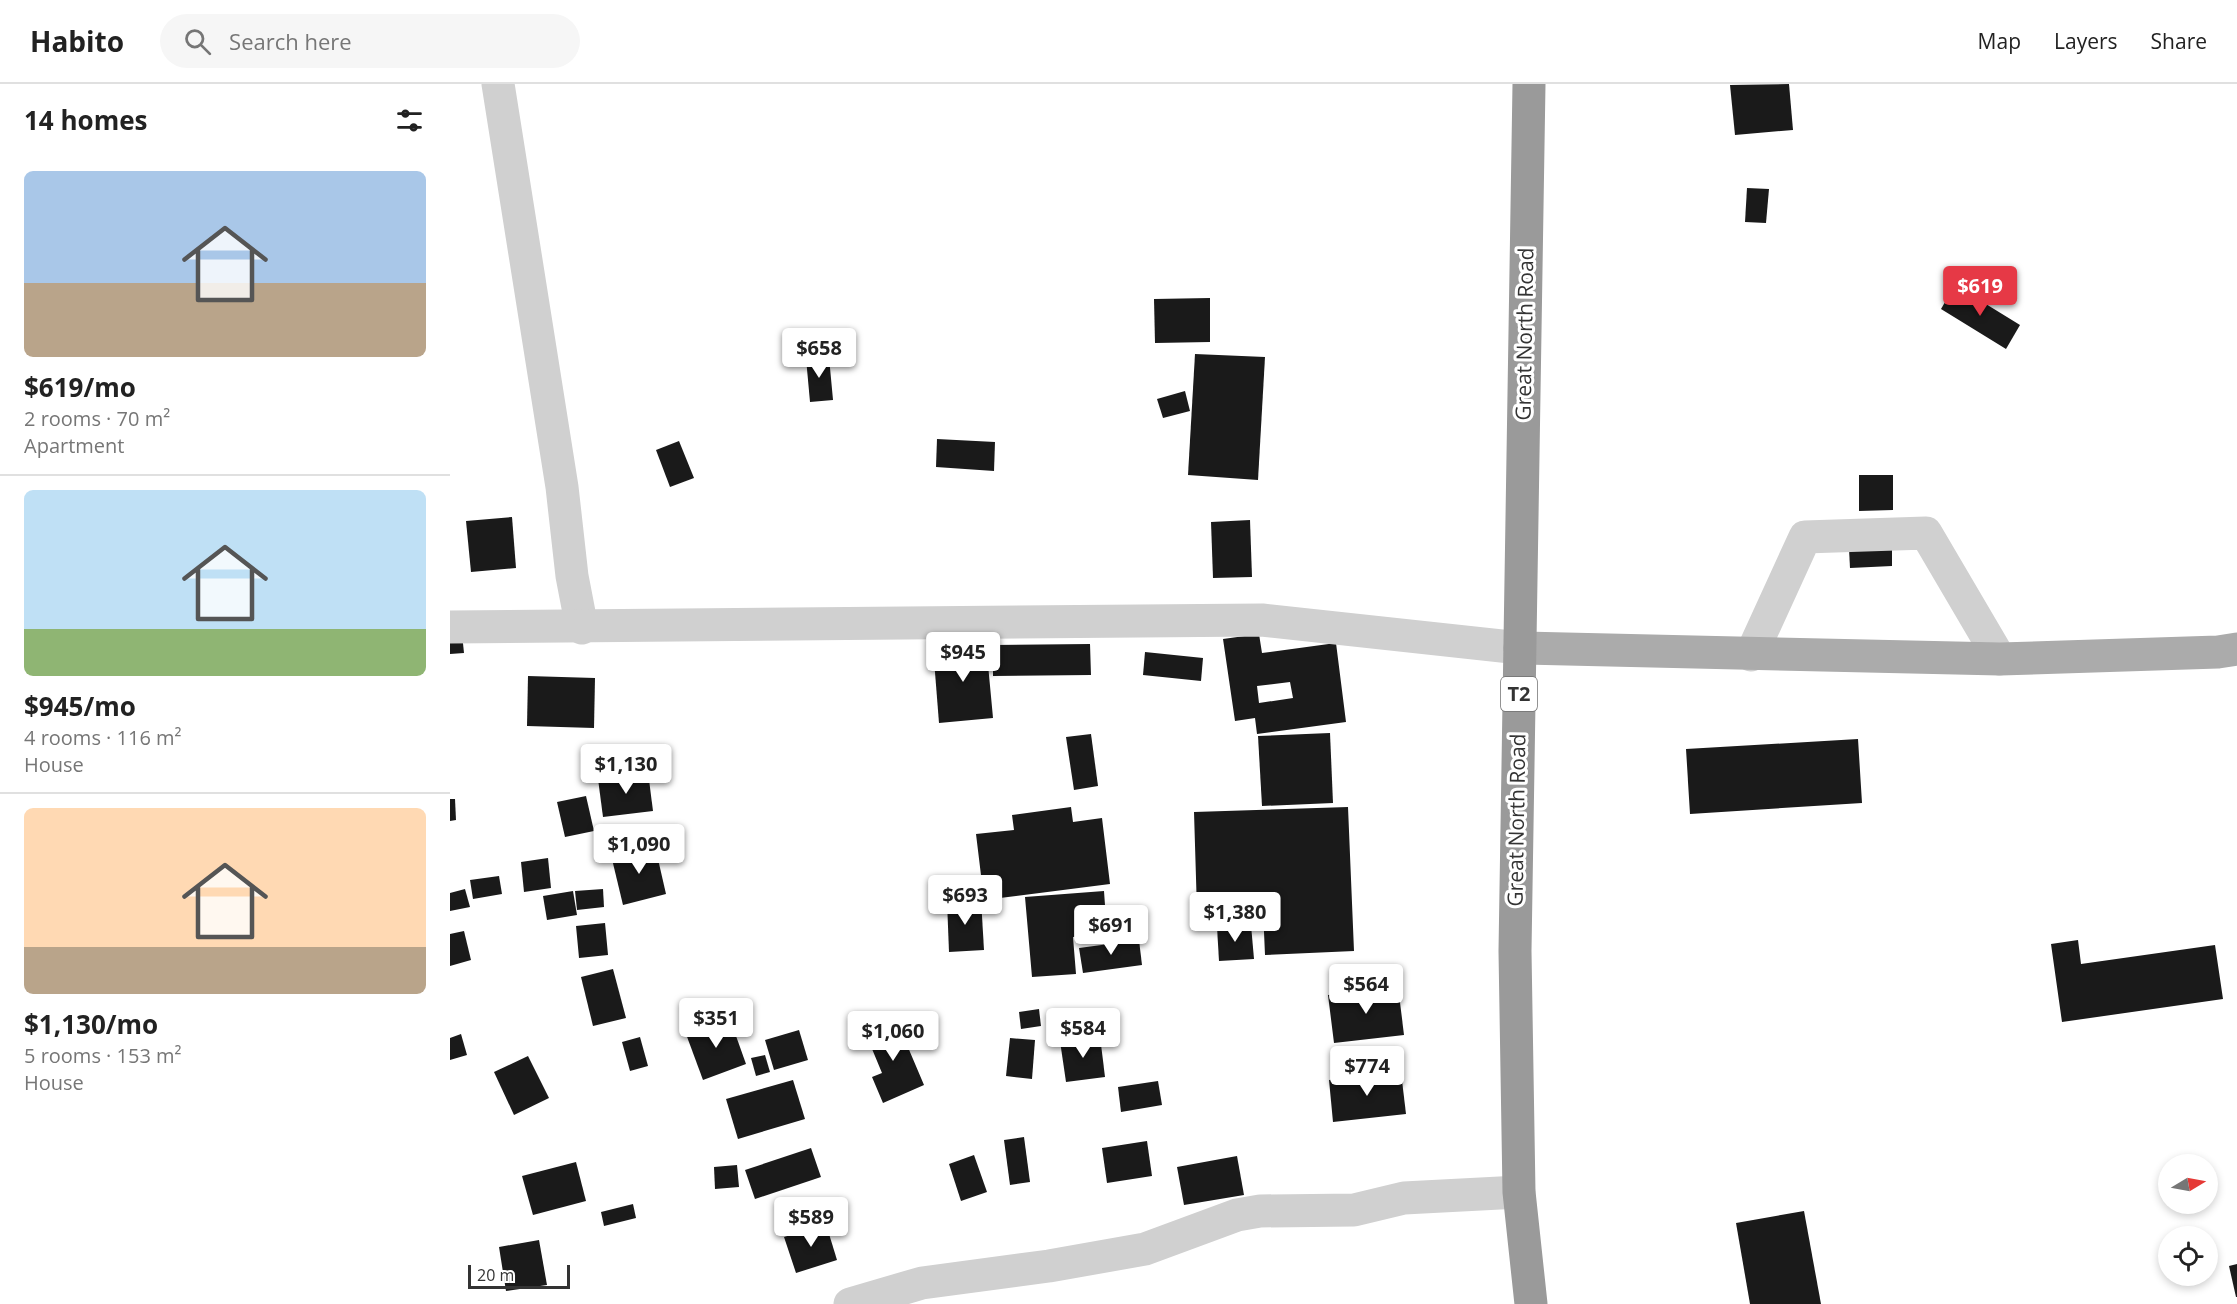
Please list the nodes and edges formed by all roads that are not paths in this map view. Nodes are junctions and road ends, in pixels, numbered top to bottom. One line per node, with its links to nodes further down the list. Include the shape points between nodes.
1 (498, 84): 4 (street)
2 (1529, 84): 5 (highway, Great North Road / T2)
3 (450, 627): 4 (street)
4 (582, 628): 5 (street, via 1262,620)
5 (1520, 648): 7 (main road); 9 (highway, Great North Road / T2, via 1515,951)
6 (2237, 649): 8 (main road)
7 (1751, 655): 8 (main road); 8 (street, via 1804,537 1926,533)
8 (2001, 659)
9 (1520, 1192): 10 (street, via 1404,1198 1354,1210 1260,1210 1145,1249 922,1283); 11 (highway, Great North Road / T2)
10 (850, 1304)
11 (1531, 1304)

